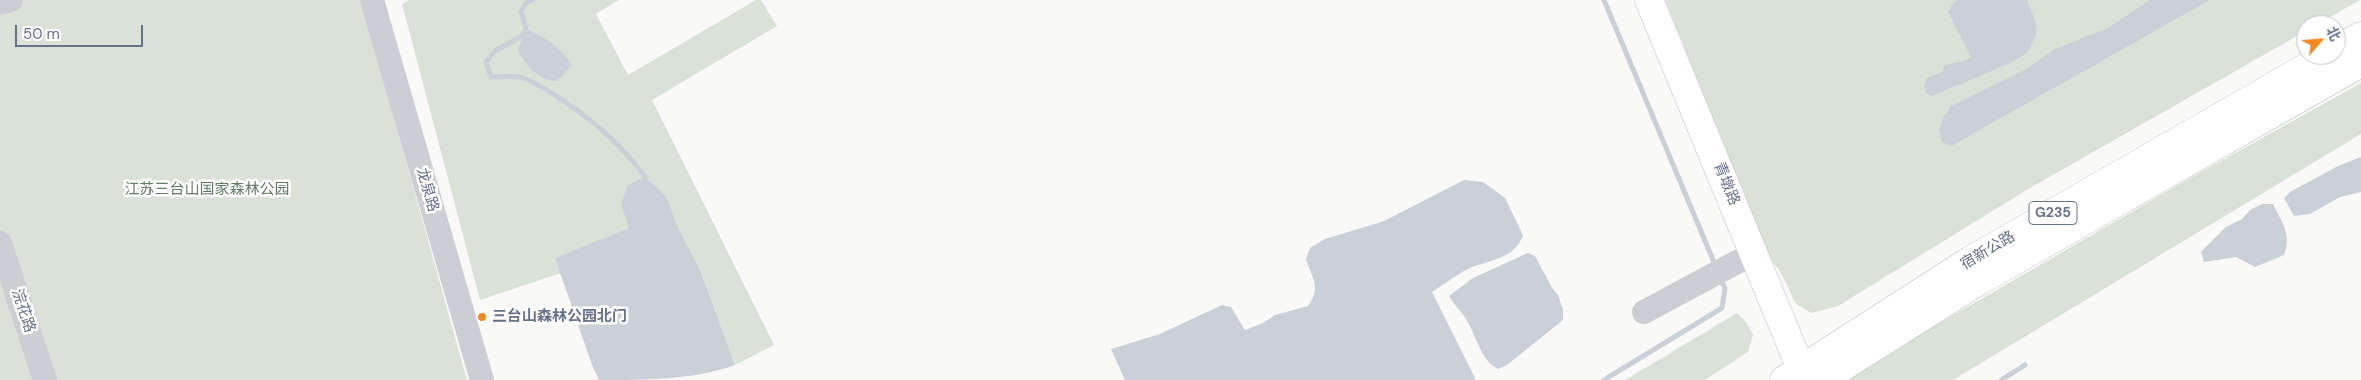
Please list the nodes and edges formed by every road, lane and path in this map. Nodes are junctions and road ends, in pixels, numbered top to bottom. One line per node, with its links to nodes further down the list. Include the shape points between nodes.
1 (11, 0): 4 (street)
2 (372, 0): 14 (street, 龙泉路)
3 (1649, 0): 10 (main road, 青墩路)
4 (0, 3)
5 (2361, 36): 6 (main road)
6 (2346, 44)
7 (2361, 63): 12 (main road, 宿新公路 / G235)
8 (2311, 65): 12 (main road, 宿新公路 / G235, via 1971,260)
9 (0, 243): 13 (street, 浣花路)
10 (1754, 253): 11 (street); 12 (main road, 青墩路)
11 (1644, 312)
12 (1802, 377)
13 (45, 380)
14 (482, 380)

